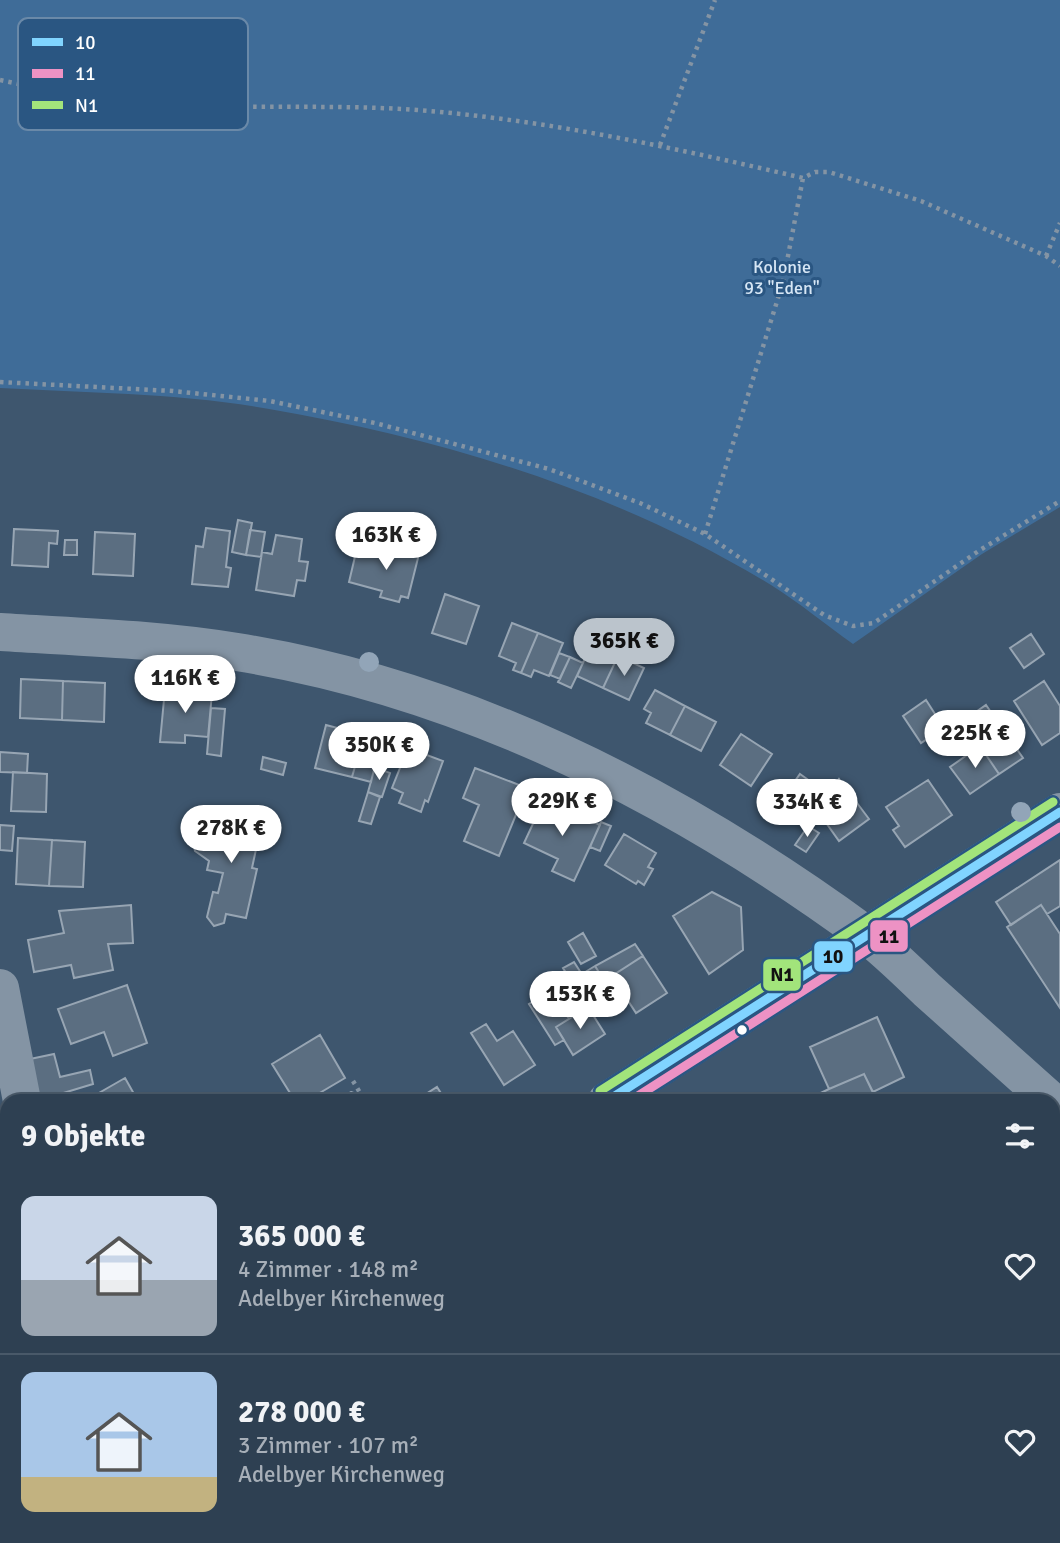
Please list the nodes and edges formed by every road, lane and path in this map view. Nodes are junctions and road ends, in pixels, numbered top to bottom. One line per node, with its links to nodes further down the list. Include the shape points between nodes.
1 (715, 0): 5 (path)
2 (0, 80): 3 (path)
3 (18, 83)
4 (248, 107): 5 (path, via 418,110 563,127)
5 (660, 145): 6 (path)
6 (803, 178): 8 (path, via 829,172 921,201); 12 (path, via 782,282)
7 (1060, 223): 8 (path)
8 (1046, 256): 9 (path)
9 (1060, 266)
10 (0, 382): 12 (path, via 270,401 375,423 549,469 640,503)
11 (1060, 501): 12 (path, via 874,623 853,626 824,615)
12 (705, 534)
13 (0, 632): 15 (street, via 216,649 403,689 579,760 680,814)
14 (1060, 812): 15 (street)
15 (868, 936): 20 (street); 21 (street)
16 (0, 988): 18 (street)
17 (353, 1080): 19 (path)
18 (21, 1094)
19 (361, 1094)
20 (618, 1094)
21 (1043, 1094)

